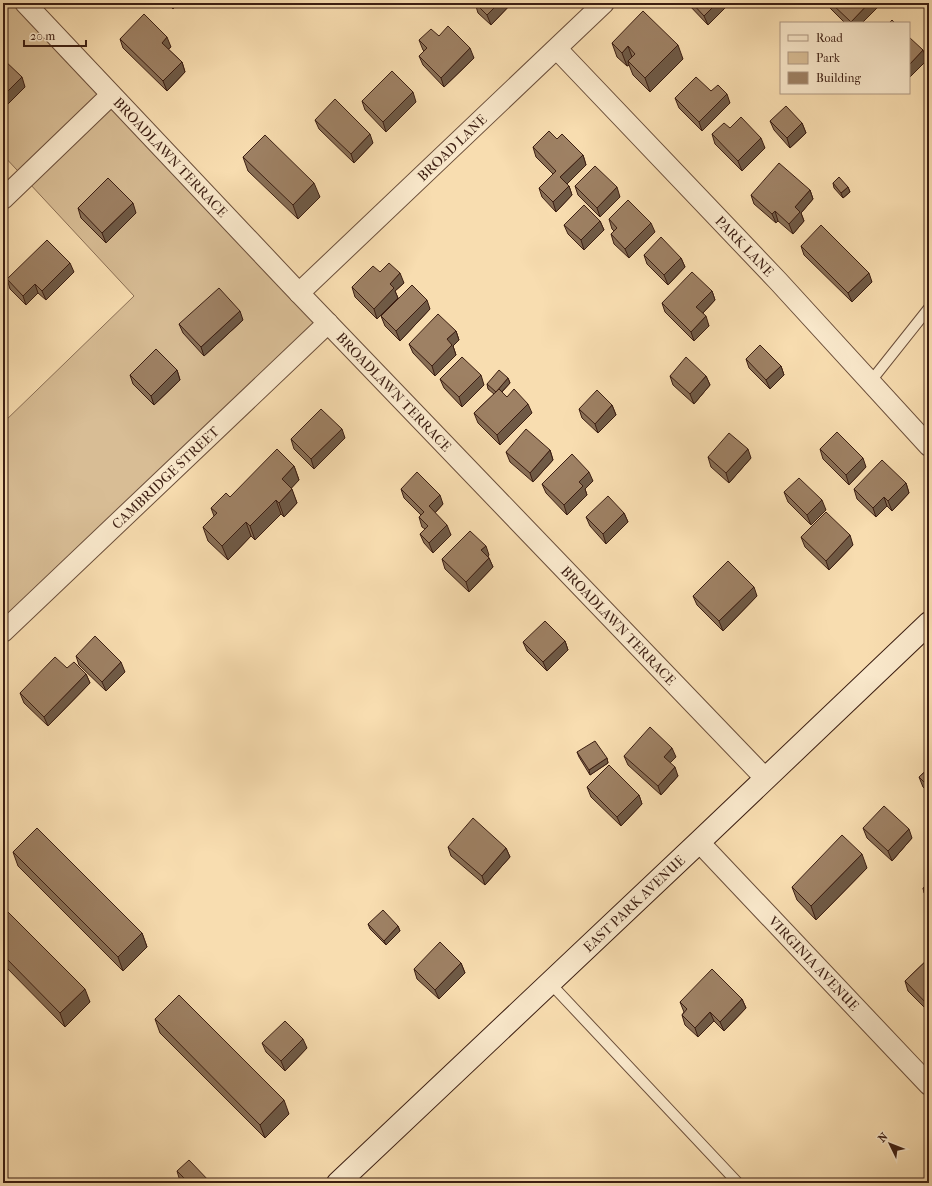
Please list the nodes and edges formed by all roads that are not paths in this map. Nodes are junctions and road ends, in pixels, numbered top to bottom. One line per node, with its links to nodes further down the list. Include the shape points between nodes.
1 (25, 3): 4 (street, BROADLAWN TERRACE)
2 (604, 3): 3 (street, BROAD LANE)
3 (557, 48): 6 (street, BROAD LANE); 9 (street, PARK LANE)
4 (112, 94): 5 (street); 6 (street, BROADLAWN TERRACE)
5 (3, 199)
6 (299, 293): 8 (street, BROADLAWN TERRACE)
7 (929, 308): 9 (lane)
8 (328, 323): 12 (street, CAMBRIDGE STREET); 13 (street, BROADLAWN TERRACE)
9 (871, 381): 10 (street, PARK LANE)
10 (929, 446)
11 (929, 623): 13 (main road, EAST PARK AVENUE)
12 (3, 632)
13 (765, 778): 14 (main road, EAST PARK AVENUE)
14 (699, 842): 15 (main road, EAST PARK AVENUE); 16 (street, VIRGINIA AVENUE)
15 (550, 983): 17 (main road, EAST PARK AVENUE); 18 (lane)
16 (929, 1085)
17 (338, 1183)
18 (738, 1183)

